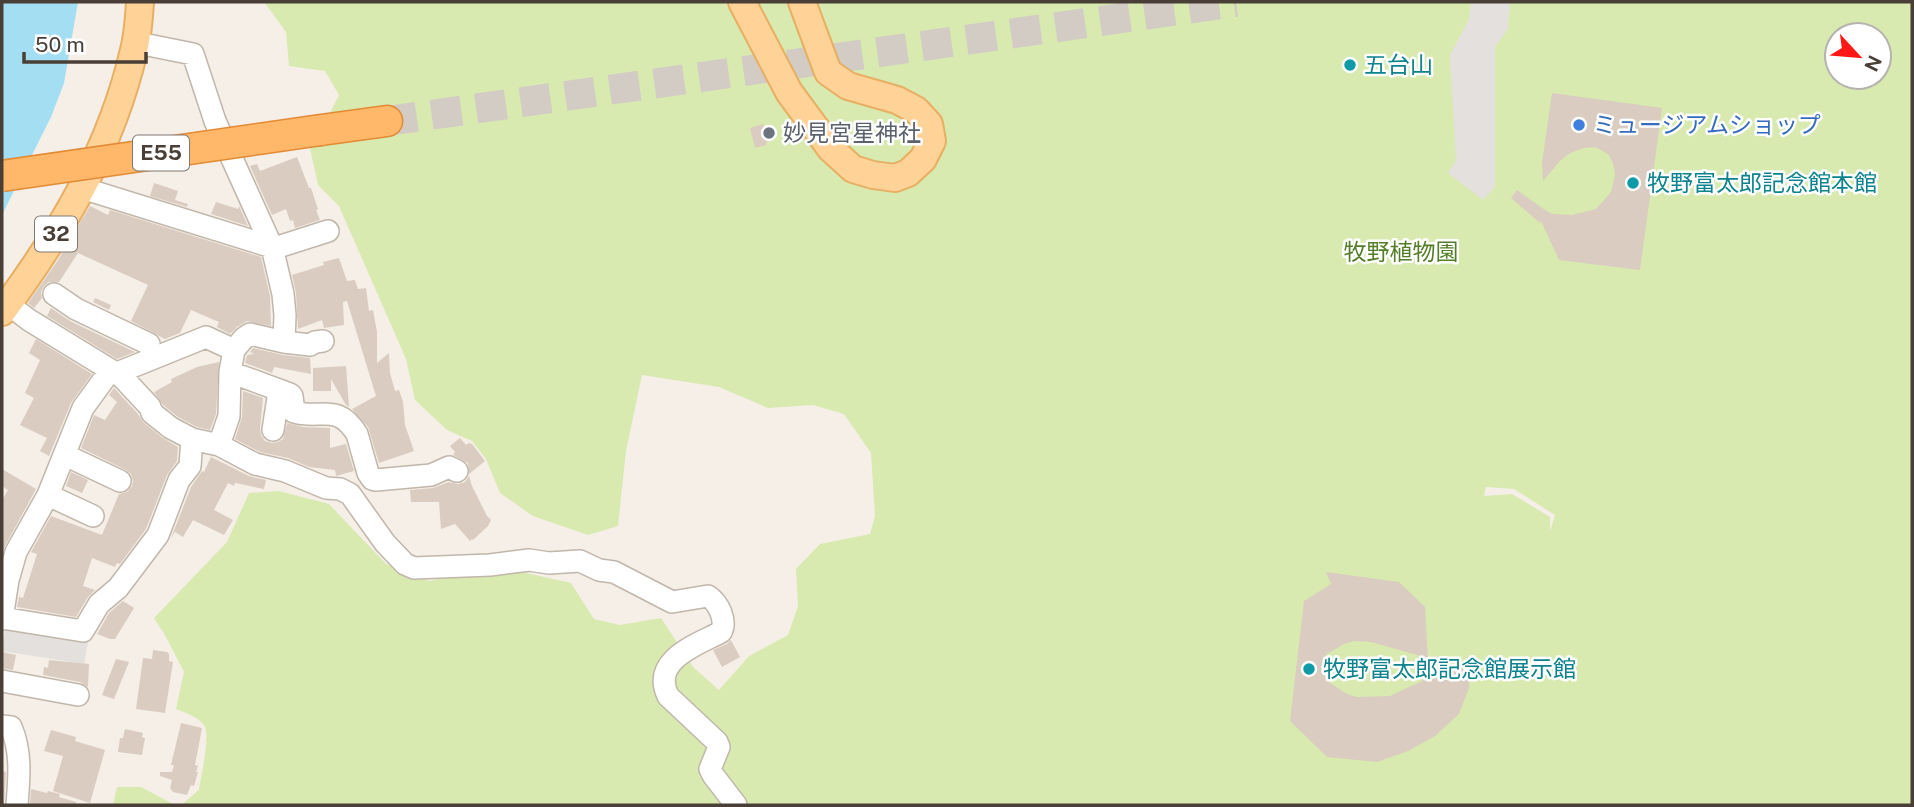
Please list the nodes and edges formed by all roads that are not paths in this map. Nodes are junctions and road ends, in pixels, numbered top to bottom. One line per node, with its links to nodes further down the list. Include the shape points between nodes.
1 (140, 2): 4 (main road, 32)
2 (742, 2): 3 (main road, via 789,92 831,149 853,169 895,178 908,173 923,159 932,141 929,124 897,100 848,86 828,72)
3 (802, 2)
4 (135, 47): 7 (main road, 32, via 116,112); 9 (street, via 148,45 193,54 215,121)
5 (387, 121): 6 (highway, E55, bridge)
6 (2, 176)
7 (82, 188): 9 (street); 11 (main road, 32, via 59,231)
8 (328, 231): 9 (street)
9 (272, 247): 13 (street, via 283,294)
10 (54, 294): 14 (street)
11 (5, 308): 16 (street)
12 (323, 341): 13 (street, via 310,345)
13 (285, 342): 15 (street, via 250,334)
14 (149, 344)
15 (234, 350): 16 (street, via 206,337); 17 (street)
16 (114, 372): 20 (street, via 152,413); 22 (street, via 83,408)
17 (230, 372): 18 (street); 21 (street, via 229,416)
18 (279, 391): 19 (street); 23 (street, via 292,396 294,412 334,414 355,429 372,479 431,475 449,467)
19 (273, 430)
20 (192, 439): 21 (street); 28 (street, via 190,466 179,480 158,536 118,588 99,604 83,631)
21 (219, 445): 33 (street, via 255,464 351,494 385,543 414,568 580,561 672,601 711,598 723,627 674,658 666,671 665,689 717,742 710,769)
22 (65, 455): 24 (street); 25 (street)
23 (457, 471)
24 (120, 481)
25 (48, 495): 26 (street); 27 (street)
26 (93, 516)
27 (5, 579): 28 (street)
28 (2, 618)
29 (2, 681): 30 (street)
30 (78, 695)
31 (2, 726): 32 (street, via 11,727 17,742)
32 (17, 805)
33 (736, 805)

